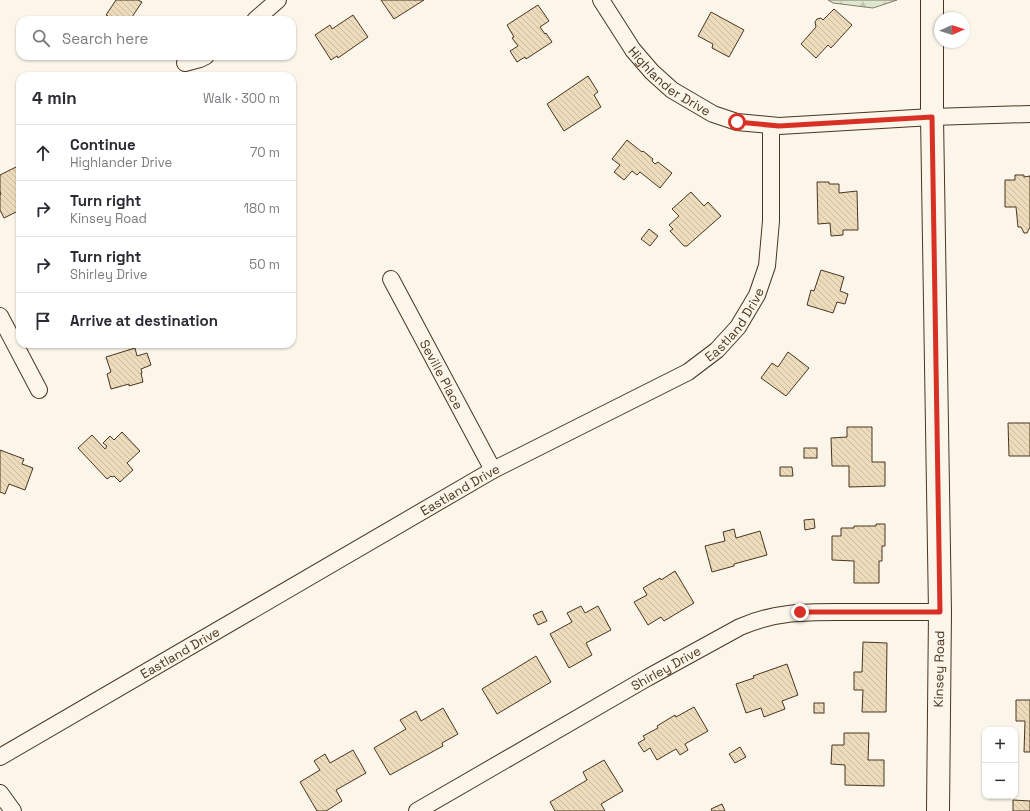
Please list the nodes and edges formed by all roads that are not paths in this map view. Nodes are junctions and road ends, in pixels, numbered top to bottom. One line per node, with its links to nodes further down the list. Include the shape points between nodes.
1 (278, 0): 4 (street)
2 (601, 0): 9 (street, Highlander Drive, via 633,50 672,90 713,114 737,122)
3 (932, 0): 8 (street, Kinsey Road)
4 (260, 16)
5 (196, 60): 6 (street)
6 (185, 63)
7 (1030, 114): 8 (street, Highlander Drive)
8 (932, 117): 9 (street, Highlander Drive); 16 (street, Kinsey Road)
9 (771, 126): 15 (street, Eastland Drive, via 772,221 767,266 757,295 738,327 717,350 688,372)
10 (391, 279): 15 (street, Seville Place)
11 (0, 316): 12 (street)
12 (16, 346)
13 (17, 348): 14 (street)
14 (39, 390)
15 (493, 470): 17 (street, Eastland Drive)
16 (940, 612): 20 (street, Shirley Drive, via 800,612 775,615 752,622 647,678); 21 (street, Kinsey Road)
17 (0, 757)
18 (0, 793): 19 (street)
19 (13, 811)
20 (417, 811)
21 (938, 811)

